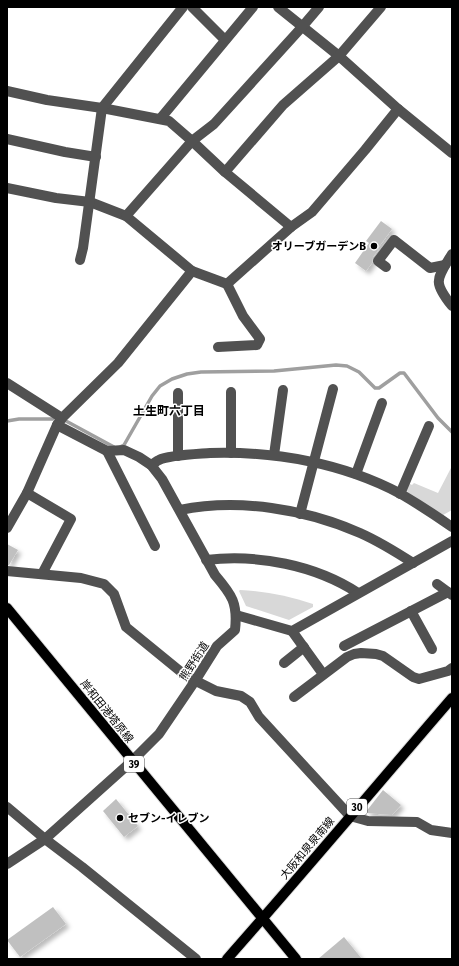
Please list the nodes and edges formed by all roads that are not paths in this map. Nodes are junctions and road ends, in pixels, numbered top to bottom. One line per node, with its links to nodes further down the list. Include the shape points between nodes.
1 (183, 7): 11 (street)
2 (192, 7): 8 (street)
3 (253, 7): 8 (street)
4 (278, 7): 7 (street)
5 (319, 7): 7 (street)
6 (381, 7): 9 (street)
7 (302, 27): 9 (street); 15 (street, via 214,124)
8 (225, 40): 13 (street)
9 (339, 56): 12 (street); 18 (street, via 283,105)
10 (7, 91): 11 (street)
11 (102, 108): 13 (street); 17 (street)
12 (398, 109): 16 (street); 22 (street, via 312,212)
13 (160, 119): 15 (street, via 169,122)
14 (7, 139): 17 (street)
15 (192, 141): 18 (street); 21 (street)
16 (452, 153)
17 (96, 157): 20 (street)
18 (225, 172): 22 (street)
19 (7, 188): 20 (street)
20 (90, 202): 21 (street); 24 (street)
21 (126, 216): 27 (street)
22 (291, 227): 28 (street)
23 (452, 254): 25 (street)
24 (80, 260)
25 (445, 265): 26 (street, via 430,268 394,240 378,261); 29 (street, via 438,286)
26 (386, 267)
27 (192, 271): 28 (street); 37 (street, via 118,364)
28 (227, 284): 30 (street, via 243,316 260,339 257,345)
29 (452, 306)
30 (218, 347)
31 (7, 383): 37 (street)
32 (333, 389): 43 (street)
33 (283, 390): 41 (street)
34 (231, 392): 40 (street)
35 (178, 393): 42 (street)
36 (382, 403): 45 (street)
37 (60, 421): 39 (street); 46 (street)
38 (429, 426): 47 (street)
39 (107, 450): 44 (street, via 124,450); 53 (street)
40 (231, 453): 41 (street); 42 (street)
41 (274, 455): 43 (street)
42 (178, 456): 44 (street, via 159,460)
43 (313, 462): 45 (street); 49 (street)
44 (152, 465): 48 (street)
45 (356, 474): 47 (street)
46 (27, 493): 51 (street); 57 (street, via 71,519)
47 (400, 494): 50 (street)
48 (180, 510): 49 (street, via 231,506); 54 (street)
49 (300, 514): 55 (street, via 360,533)
50 (452, 527)
51 (7, 528)
52 (452, 541): 55 (street)
53 (155, 546)
54 (206, 560): 60 (street, via 238,559 281,564 322,575 342,583); 63 (street, via 233,600)
55 (413, 563): 60 (street)
56 (7, 571): 57 (street)
57 (42, 574): 71 (street, via 81,578 104,584 114,594 126,627 186,676)
58 (437, 584): 59 (street)
59 (450, 593): 62 (street)
60 (358, 594): 64 (street)
61 (7, 608): 74 (main road, 岸和田港塔原線 / 39)
62 (411, 611): 65 (street); 67 (street)
63 (236, 615): 64 (street); 71 (street, 熊野街道, via 235,630 217,646)
64 (292, 631): 66 (street)
65 (344, 646)
66 (304, 648): 68 (street); 70 (street)
67 (432, 649)
68 (284, 663)
69 (452, 668): 70 (street, via 419,679 383,656 361,653 347,657)
70 (323, 674): 72 (street)
71 (196, 681): 74 (street, 熊野街道, via 158,734); 76 (street, via 216,691 241,696 250,702 259,716)
72 (294, 697)
73 (452, 698): 76 (main road, 大阪和泉泉南線 / 30)
74 (132, 762): 78 (street, 熊野街道); 80 (main road, 岸和田港塔原線 / 39)
75 (7, 807): 78 (street)
76 (350, 816): 77 (street, via 368,821 417,822 431,830); 80 (main road, 大阪和泉泉南線 / 30)
77 (452, 833)
78 (45, 839): 79 (street, 熊野街道); 81 (street)
79 (7, 864)
80 (264, 918): 82 (main road, 大阪和泉泉南線 / 30); 83 (main road, 岸和田港塔原線 / 39)
81 (196, 959)
82 (226, 959)
83 (296, 959)

